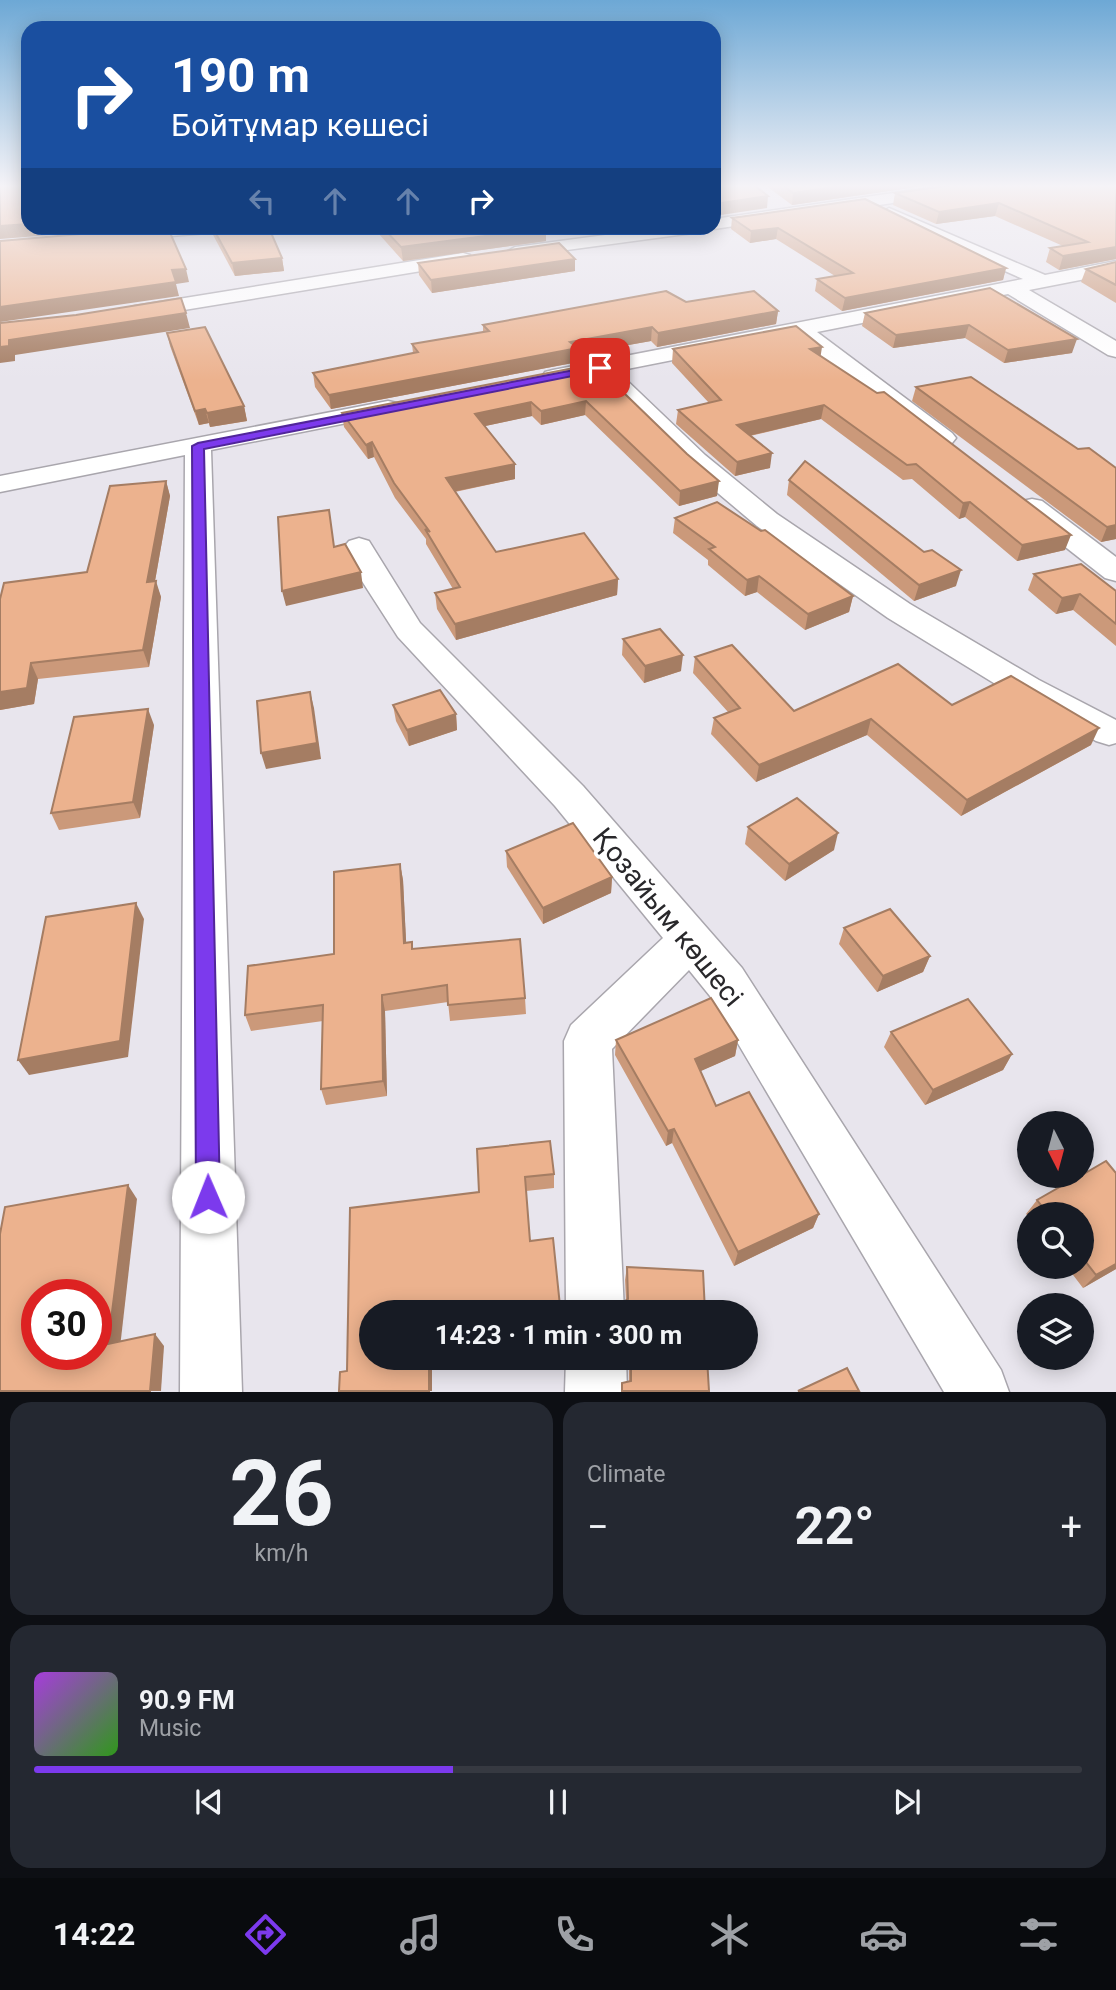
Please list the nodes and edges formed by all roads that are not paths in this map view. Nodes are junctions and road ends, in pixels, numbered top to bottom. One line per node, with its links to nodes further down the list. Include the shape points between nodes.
1 (531, 250): 6 (street)
2 (972, 250): 4 (street)
3 (1116, 267): 4 (street)
4 (1042, 281): 5 (street)
5 (1010, 288): 7 (street); 8 (street)
6 (121, 314)
7 (798, 328): 9 (street); 13 (street)
8 (1116, 350)
9 (600, 368): 10 (street); 18 (street, via 696,461 767,520 899,611)
10 (536, 380)
11 (404, 405): 12 (street)
12 (198, 446): 14 (street); 22 (street)
13 (964, 454)
14 (0, 484)
15 (1015, 494): 17 (street)
16 (359, 547): 19 (street, Қозайым көшесі, via 409,631 569,796)
17 (1116, 572)
18 (1109, 732)
19 (691, 939): 20 (street, via 588,1041); 24 (street, Қозайым көшесі, via 726,982)
20 (595, 1300)
21 (596, 1370): 23 (street)
22 (211, 1391)
23 (597, 1391)
24 (979, 1391)

